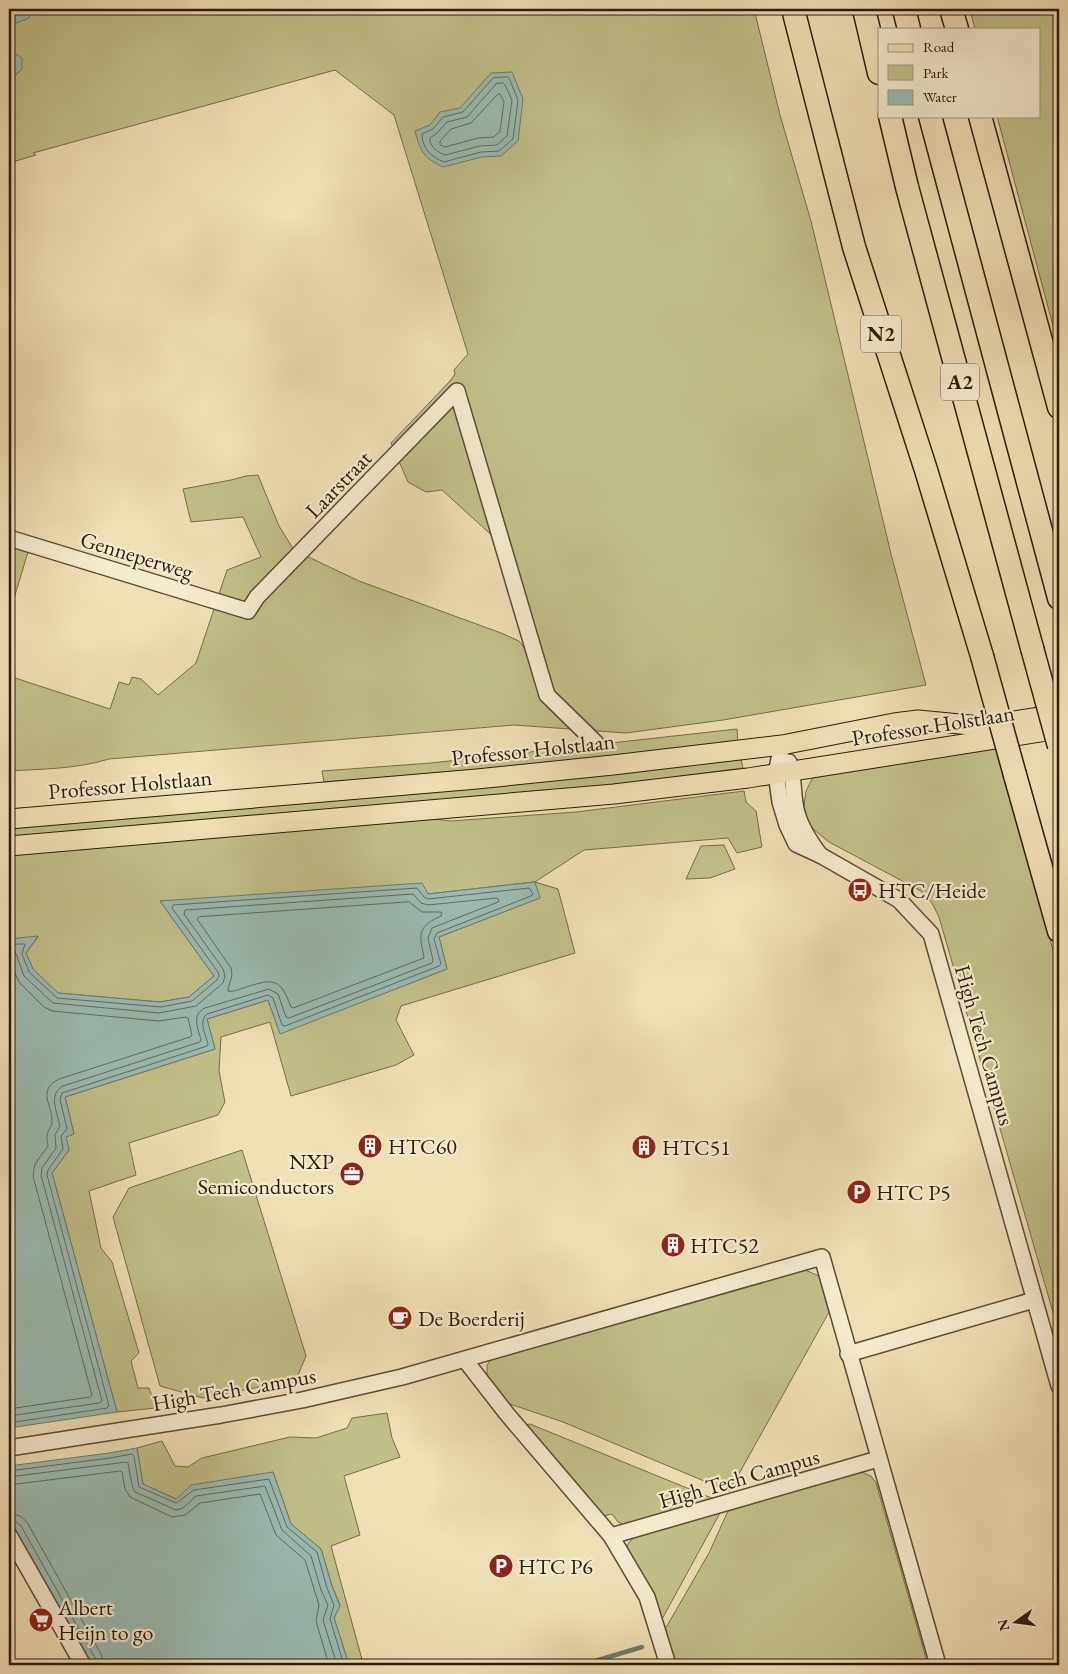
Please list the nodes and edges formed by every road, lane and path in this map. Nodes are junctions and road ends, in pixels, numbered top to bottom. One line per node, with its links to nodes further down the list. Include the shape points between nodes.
1 (792, 9): 24 (highway, N2, bridge, via 854,247 982,656)
2 (864, 9): 7 (highway)
3 (904, 9): 5 (highway)
4 (952, 9): 6 (highway)
5 (909, 28)
6 (957, 28)
7 (878, 69)
8 (890, 118): 20 (highway, A2, bridge)
9 (931, 118): 14 (highway, A2)
10 (981, 118): 12 (highway)
11 (457, 391): 15 (street, Laarstraat); 18 (street, Professor Holstlaan, via 547,696)
12 (1059, 407)
13 (9, 538): 15 (street, Genneperweg, via 248,611)
14 (1059, 598)
15 (250, 606)
16 (1059, 714): 19 (main road, Professor Holstlaan, via 981,726 918,720)
17 (1059, 729): 21 (main road, Professor Holstlaan)
18 (596, 743)
19 (782, 745): 21 (street, High Tech Campus); 22 (main road, Professor Holstlaan, via 477,779)
20 (1059, 746)
21 (784, 772): 23 (main road, Professor Holstlaan, via 614,794); 25 (street, High Tech Campus, via 780,802 796,844 898,900 931,934)
22 (9, 818)
23 (9, 846)
24 (1059, 931)
25 (1034, 1300): 26 (street); 28 (street, High Tech Campus)
26 (848, 1354): 27 (street, High Tech Campus, via 822,1257); 30 (street, High Tech Campus)
27 (465, 1360): 29 (street, High Tech Campus, via 302,1400); 32 (street)
28 (1059, 1386)
29 (9, 1448)
30 (878, 1459): 32 (street, High Tech Campus); 35 (street, High Tech Campus)
31 (9, 1535): 33 (street)
32 (611, 1536): 34 (street, via 646,1596)
33 (83, 1665)
34 (668, 1665)
35 (938, 1665)

